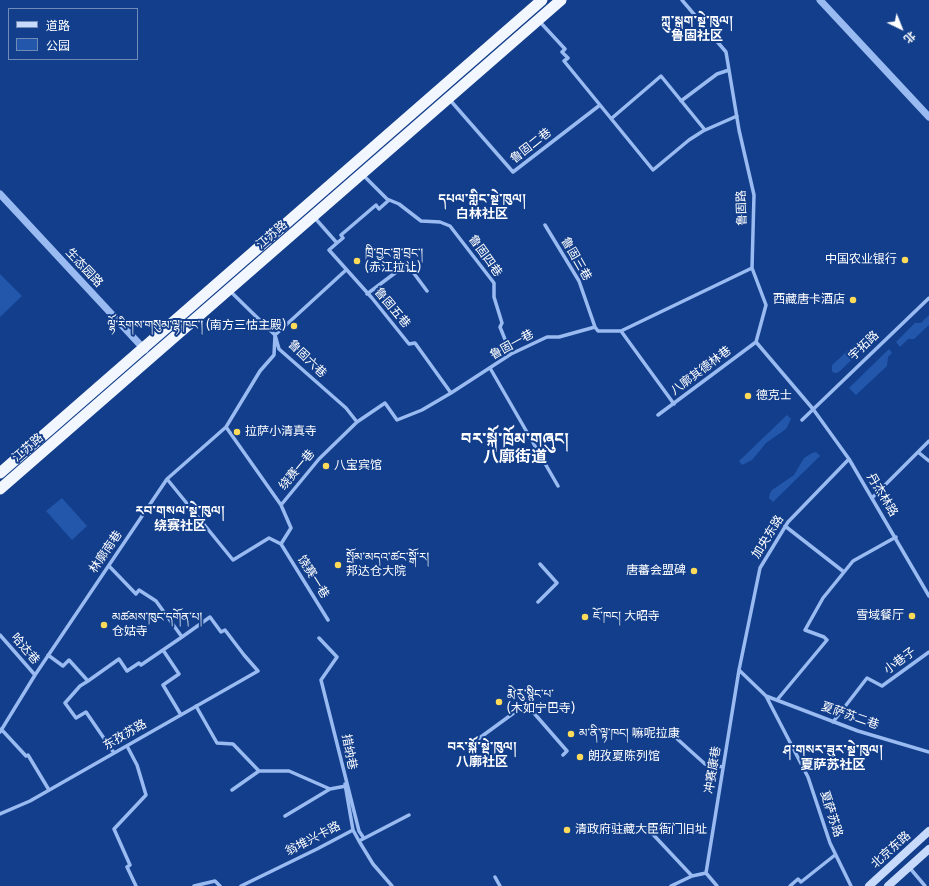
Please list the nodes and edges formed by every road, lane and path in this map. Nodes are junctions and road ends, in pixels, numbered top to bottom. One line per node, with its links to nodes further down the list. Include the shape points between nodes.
1 (542, 0): 30 (highway, 江苏路)
2 (561, 0): 5 (highway, 江苏路)
3 (682, 0): 6 (street, 鲁固路, via 726,52)
4 (820, 0): 11 (street)
5 (538, 20): 7 (highway, 江苏路); 9 (street, via 565,49 562,52 568,58 564,61)
6 (729, 70): 8 (street, via 717,74); 10 (street, 鲁固路)
7 (448, 99): 9 (street, 鲁固二巷, via 513,172); 14 (highway, 江苏路)
8 (681, 101): 12 (street, via 661,76); 13 (street)
9 (600, 105): 12 (street)
10 (737, 116): 13 (street); 20 (street, 鲁固路, via 754,195)
11 (929, 117)
12 (612, 118): 13 (street, via 653,170)
13 (705, 130)
14 (362, 174): 16 (street, 鲁固四巷); 17 (highway, 江苏路)
15 (0, 194): 30 (street, 生态园路)
16 (389, 200): 19 (street, via 379,209 376,205 341,235 343,238); 31 (street, 鲁固四巷, via 422,221 440,222 450,226 494,283 494,298 502,323 500,326)
17 (314, 216): 19 (street); 22 (highway, 江苏路)
18 (545, 225): 26 (street, 鲁固三巷, via 579,281)
19 (338, 243): 21 (street, 鲁固五巷, via 329,250)
20 (752, 268): 27 (street, 鲁固一巷); 29 (street, 鲁固路, via 766,305)
21 (346, 270): 24 (street, 鲁固五巷); 28 (street)
22 (230, 290): 28 (street, 鲁固六巷); 32 (highway, 江苏路)
23 (427, 291): 24 (street, via 407,264)
24 (367, 294): 34 (street, 鲁固五巷, via 409,344 415,343)
25 (929, 298): 37 (street, 宇拓路)
26 (595, 327): 27 (street, 鲁固一巷, via 598,331); 31 (street, 鲁固一巷, via 559,337 547,337)
27 (621, 331): 36 (street)
28 (275, 335): 40 (street, 鲁固六巷, via 279,349 346,408); 41 (street, 林廓南巷, via 274,355 260,371)
29 (756, 342): 36 (street, 八廓其德林巷); 37 (street)
30 (144, 348): 32 (street, 生态园路); 46 (highway, 江苏路)
31 (511, 354): 33 (street, 鲁固一巷)
32 (152, 357): 49 (highway, 江苏路)
33 (490, 368): 34 (street, 鲁固一巷); 48 (street)
34 (451, 394): 35 (street, 鲁固一巷, via 397,420)
35 (385, 402): 40 (street, 绕赛一巷)
36 (674, 404): 38 (street, 八廓其德林巷)
37 (813, 409): 39 (street, 宇拓路); 44 (street, 丹杰林路)
38 (658, 415)
39 (802, 420)
40 (358, 422): 51 (street, 绕赛一巷, via 319,459)
41 (226, 427): 47 (street, 林廓南巷); 51 (street)
42 (929, 441): 43 (street)
43 (918, 452): 45 (street); 50 (street)
44 (849, 459): 50 (street, 丹杰林路); 52 (street, 加央东路)
45 (929, 462)
46 (0, 473)
47 (167, 480): 54 (street, via 233,560 269,538); 56 (street, 林廓南巷)
48 (558, 486)
49 (0, 490)
50 (872, 498): 53 (street, 丹杰林路)
51 (281, 505): 54 (street, via 291,528)
52 (785, 526): 58 (street); 69 (street, 加央东路, via 760,568)
53 (896, 537): 58 (street, via 853,562); 60 (street, 丹杰林路)
54 (281, 544): 62 (street, 饶赛一巷)
55 (540, 564): 61 (street, via 556,583)
56 (109, 566): 57 (street); 68 (street, 林廓南巷)
57 (112, 570): 59 (street); 64 (street, via 136,594 140,590 156,601)
58 (844, 572): 74 (street, via 824,598 805,630 827,640)
59 (126, 585)
60 (929, 594)
61 (538, 602)
62 (328, 620)
63 (0, 635): 70 (street, 哈达巷)
64 (182, 637): 66 (street); 75 (street, 东孜苏路, via 210,617 221,632 225,630 258,671)
65 (319, 638): 97 (street, via 337,657 322,680 359,831)
66 (163, 650): 72 (street, via 127,671 119,659); 76 (street, via 179,674 163,685)
67 (929, 652): 77 (street, 小巷子, via 882,686 868,678)
68 (48, 655): 70 (street, 林廓南巷); 72 (street, via 63,666 69,660)
69 (739, 670): 73 (street, 夏萨苏路); 85 (street, 冲赛康巷)
70 (35, 675): 78 (street, 林廓南巷)
71 (323, 679): 87 (street, 措纳巷)
72 (88, 681): 83 (street, via 65,703 76,718 86,712)
73 (766, 696): 74 (street, 夏萨苏二巷); 100 (street, 夏萨苏路, via 808,777)
74 (777, 700): 77 (street, 夏萨苏二巷)
75 (196, 706): 76 (street, 东孜苏路); 86 (street, via 217,743 233,744)
76 (181, 715): 81 (street, 东孜苏路)
77 (833, 722): 82 (street, 夏萨苏二巷)
78 (1, 731): 89 (street, via 26,756 28,755)
79 (674, 736): 85 (street, via 705,764)
80 (474, 742): 84 (street, via 526,704 567,751)
81 (126, 746): 83 (street, 东孜苏路); 106 (street, via 137,766 146,795 114,828)
82 (929, 752)
83 (114, 753): 89 (street, 东孜苏路)
84 (563, 755)
85 (723, 767): 102 (street, 冲赛康巷)
86 (259, 771): 88 (street, via 289,771); 90 (street)
87 (346, 786): 88 (street); 95 (street, 措纳巷)
88 (330, 789): 93 (street)
89 (49, 790): 91 (street, 东孜苏路)
90 (232, 790)
91 (0, 814)
92 (409, 815): 98 (street)
93 (285, 816)
94 (647, 828): 103 (street)
95 (353, 830): 98 (street, 翁堆兴卡路); 110 (street, 翁堆兴卡路)
96 (929, 831): 117 (main road, 北京东路)
97 (363, 837)
98 (359, 841): 111 (street, 翁堆兴卡路, via 373,864)
99 (929, 849): 101 (main road, 北京东路)
100 (835, 855): 115 (street, via 801,882 798,879); 116 (street, 夏萨苏路)
101 (909, 867): 118 (main road, 北京东路); 119 (street)
102 (706, 873): 103 (street); 114 (street)
103 (692, 876): 113 (street)
104 (495, 877): 112 (street)
105 (215, 881): 107 (street); 108 (street); 109 (street)
106 (136, 886)
107 (194, 886)
108 (217, 886)
109 (220, 886)
110 (241, 886)
111 (392, 886)
112 (500, 886)
113 (671, 886)
114 (716, 886)
115 (790, 886)
116 (851, 886)
117 (869, 886)
118 (888, 886)
119 (925, 886)

